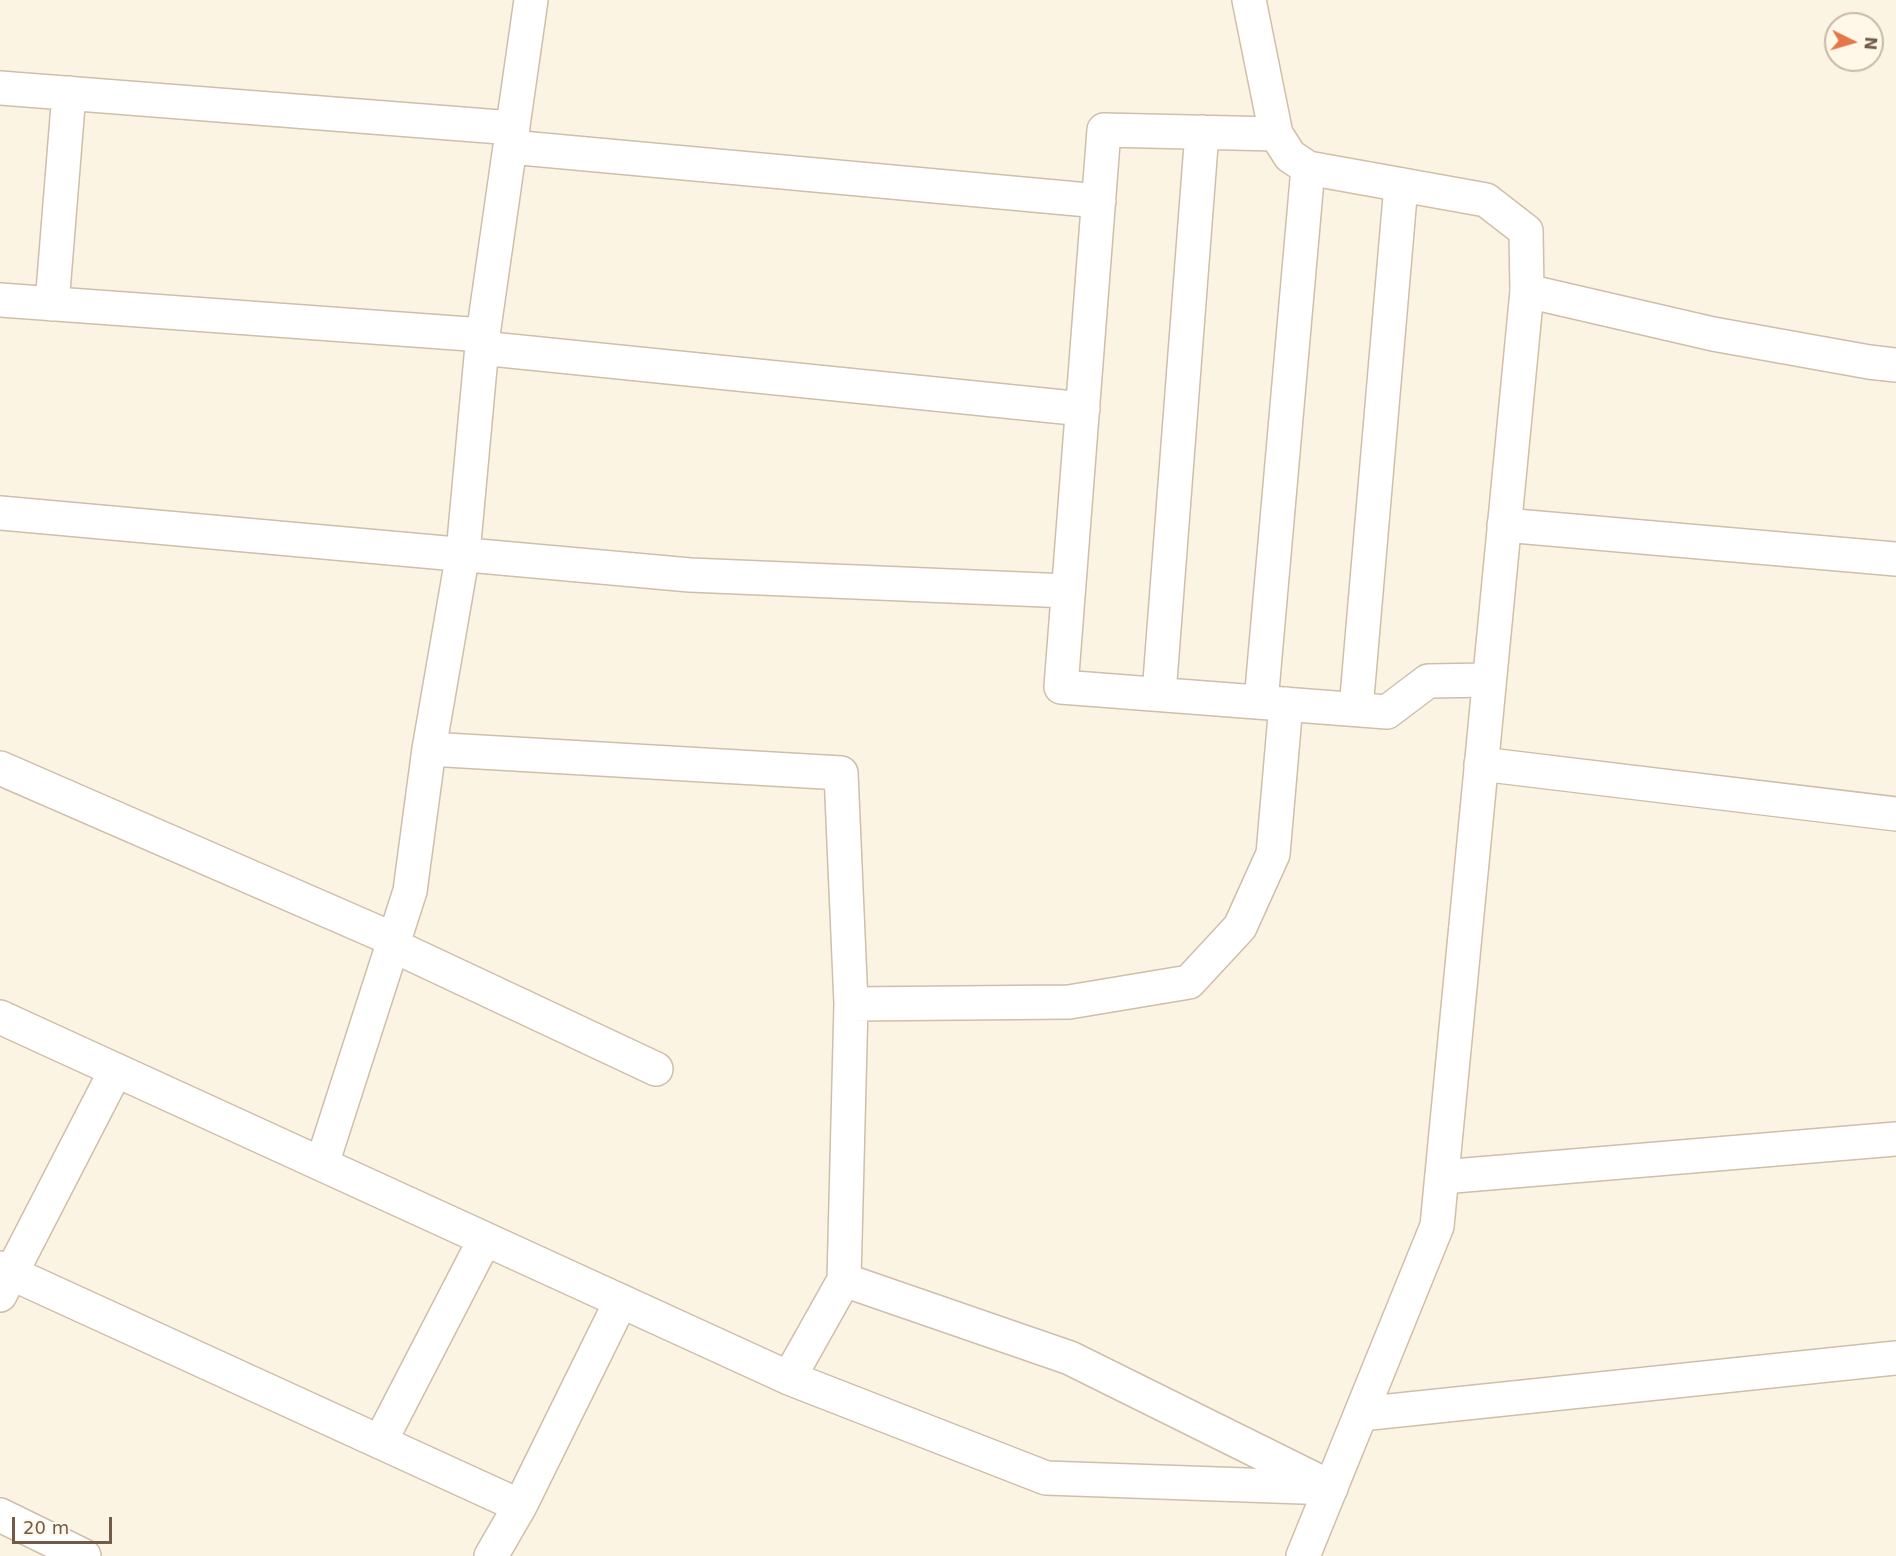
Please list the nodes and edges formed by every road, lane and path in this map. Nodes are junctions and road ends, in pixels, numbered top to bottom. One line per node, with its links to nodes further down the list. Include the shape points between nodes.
1 (531, 0): 7 (street)
2 (1249, 0): 6 (street)
3 (0, 88): 4 (street)
4 (69, 93): 7 (street); 13 (street)
5 (1202, 132): 6 (street); 10 (street, via 1104,130); 23 (street)
6 (1276, 134): 8 (street, via 1290,156)
7 (512, 138): 10 (street); 14 (street)
8 (1308, 168): 9 (street); 24 (street)
9 (1401, 185): 11 (street, via 1486,200 1526,231); 25 (street)
10 (1099, 201): 16 (street)
11 (1527, 291): 15 (street, via 1713,334); 18 (street)
12 (0, 300): 13 (street)
13 (52, 304): 14 (street)
14 (482, 342): 16 (street); 19 (street)
15 (1896, 365)
16 (1083, 409): 21 (street)
17 (0, 513): 19 (street)
18 (1504, 525): 20 (street); 22 (street)
19 (463, 553): 21 (street, via 690,576); 26 (street)
20 (1896, 559)
21 (1068, 591): 23 (street, via 1061,687)
22 (1489, 680): 25 (street, via 1428,681 1387,712); 27 (street)
23 (1159, 694): 24 (street)
24 (1274, 703): 25 (street); 31 (street, via 1273,854 1240,927 1189,982 1069,1002)
25 (1356, 709)
26 (429, 749): 30 (street, via 410,891); 31 (street, via 841,773)
27 (1481, 764): 29 (street); 37 (street)
28 (0, 768): 30 (street)
29 (1896, 814)
30 (395, 940): 33 (street, via 394,946); 36 (street)
31 (851, 1004): 40 (street)
32 (0, 1017): 34 (street)
33 (656, 1069)
34 (116, 1070): 36 (street); 39 (street)
35 (1896, 1139): 37 (street)
36 (322, 1164): 38 (street)
37 (1442, 1177): 44 (street, via 1437,1226)
38 (486, 1239): 41 (street); 45 (street)
39 (4, 1279): 45 (street)
40 (844, 1280): 43 (street); 46 (street, via 1070,1359)
41 (621, 1301): 43 (street); 47 (street)
42 (1896, 1358): 44 (street)
43 (789, 1378): 46 (street, via 1046,1478)
44 (1361, 1414): 46 (street)
45 (380, 1442): 47 (street)
46 (1331, 1488): 51 (street)
47 (520, 1506): 50 (street)
48 (0, 1515): 49 (street)
49 (84, 1556)
50 (491, 1556)
51 (1303, 1556)

